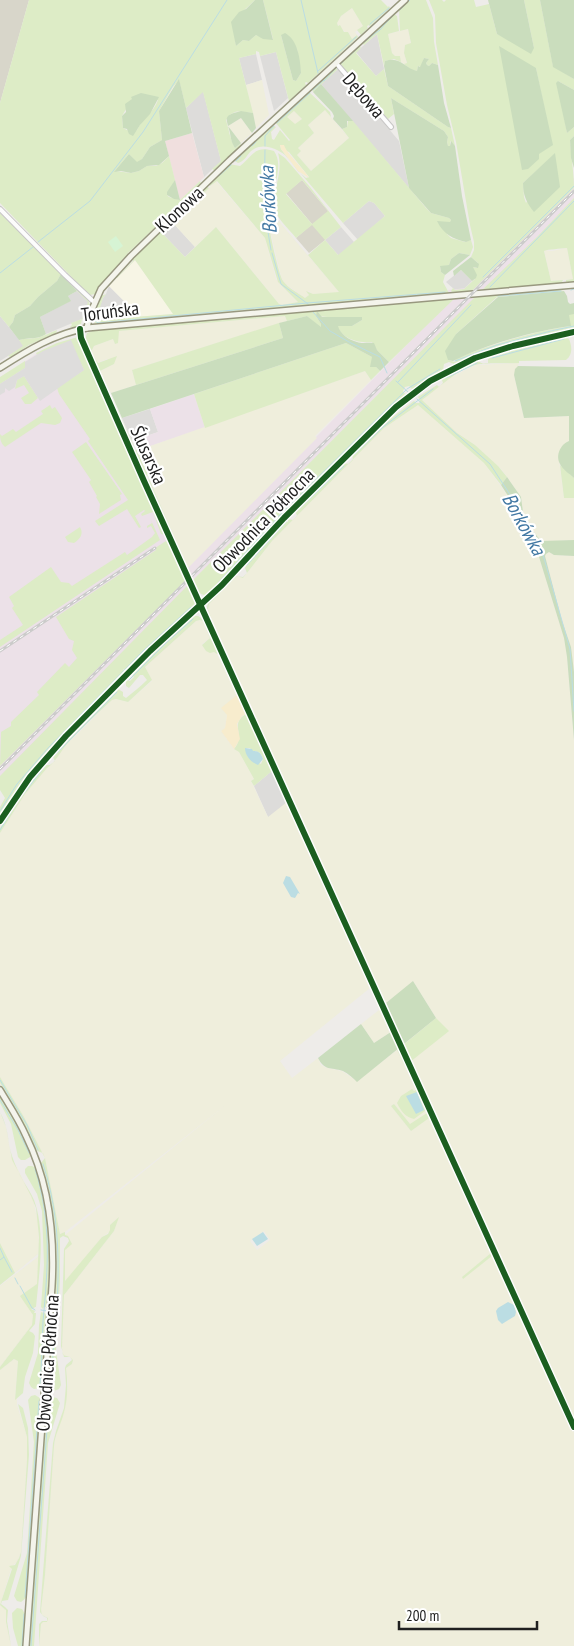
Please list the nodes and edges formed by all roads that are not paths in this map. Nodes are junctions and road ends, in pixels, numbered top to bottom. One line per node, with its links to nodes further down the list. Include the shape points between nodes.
1 (405, 0): 2 (street, Klonowa)
2 (336, 63): 3 (street, Dębowa); 6 (street, Klonowa, via 136,250 101,289)
3 (392, 127)
4 (0, 209): 6 (street)
5 (574, 285): 7 (street, Toruńska)
6 (95, 303): 7 (street, Klonowa)
7 (87, 328): 8 (street, Toruńska)
8 (80, 329): 10 (street, Toruńska, via 49,339); 11 (street, Ślusarska, via 85,347)
9 (574, 332): 11 (street, Obwodnica Północna, via 475,358 412,394 340,461)
10 (0, 368)
11 (201, 605): 12 (street, Obwodnica Północna, via 150,651 51,752); 14 (street, Ślusarska)
12 (0, 821)
13 (0, 1090): 15 (street, Obwodnica Północna, via 39,1166 50,1212 53,1248)
14 (574, 1427)
15 (26, 1646)

